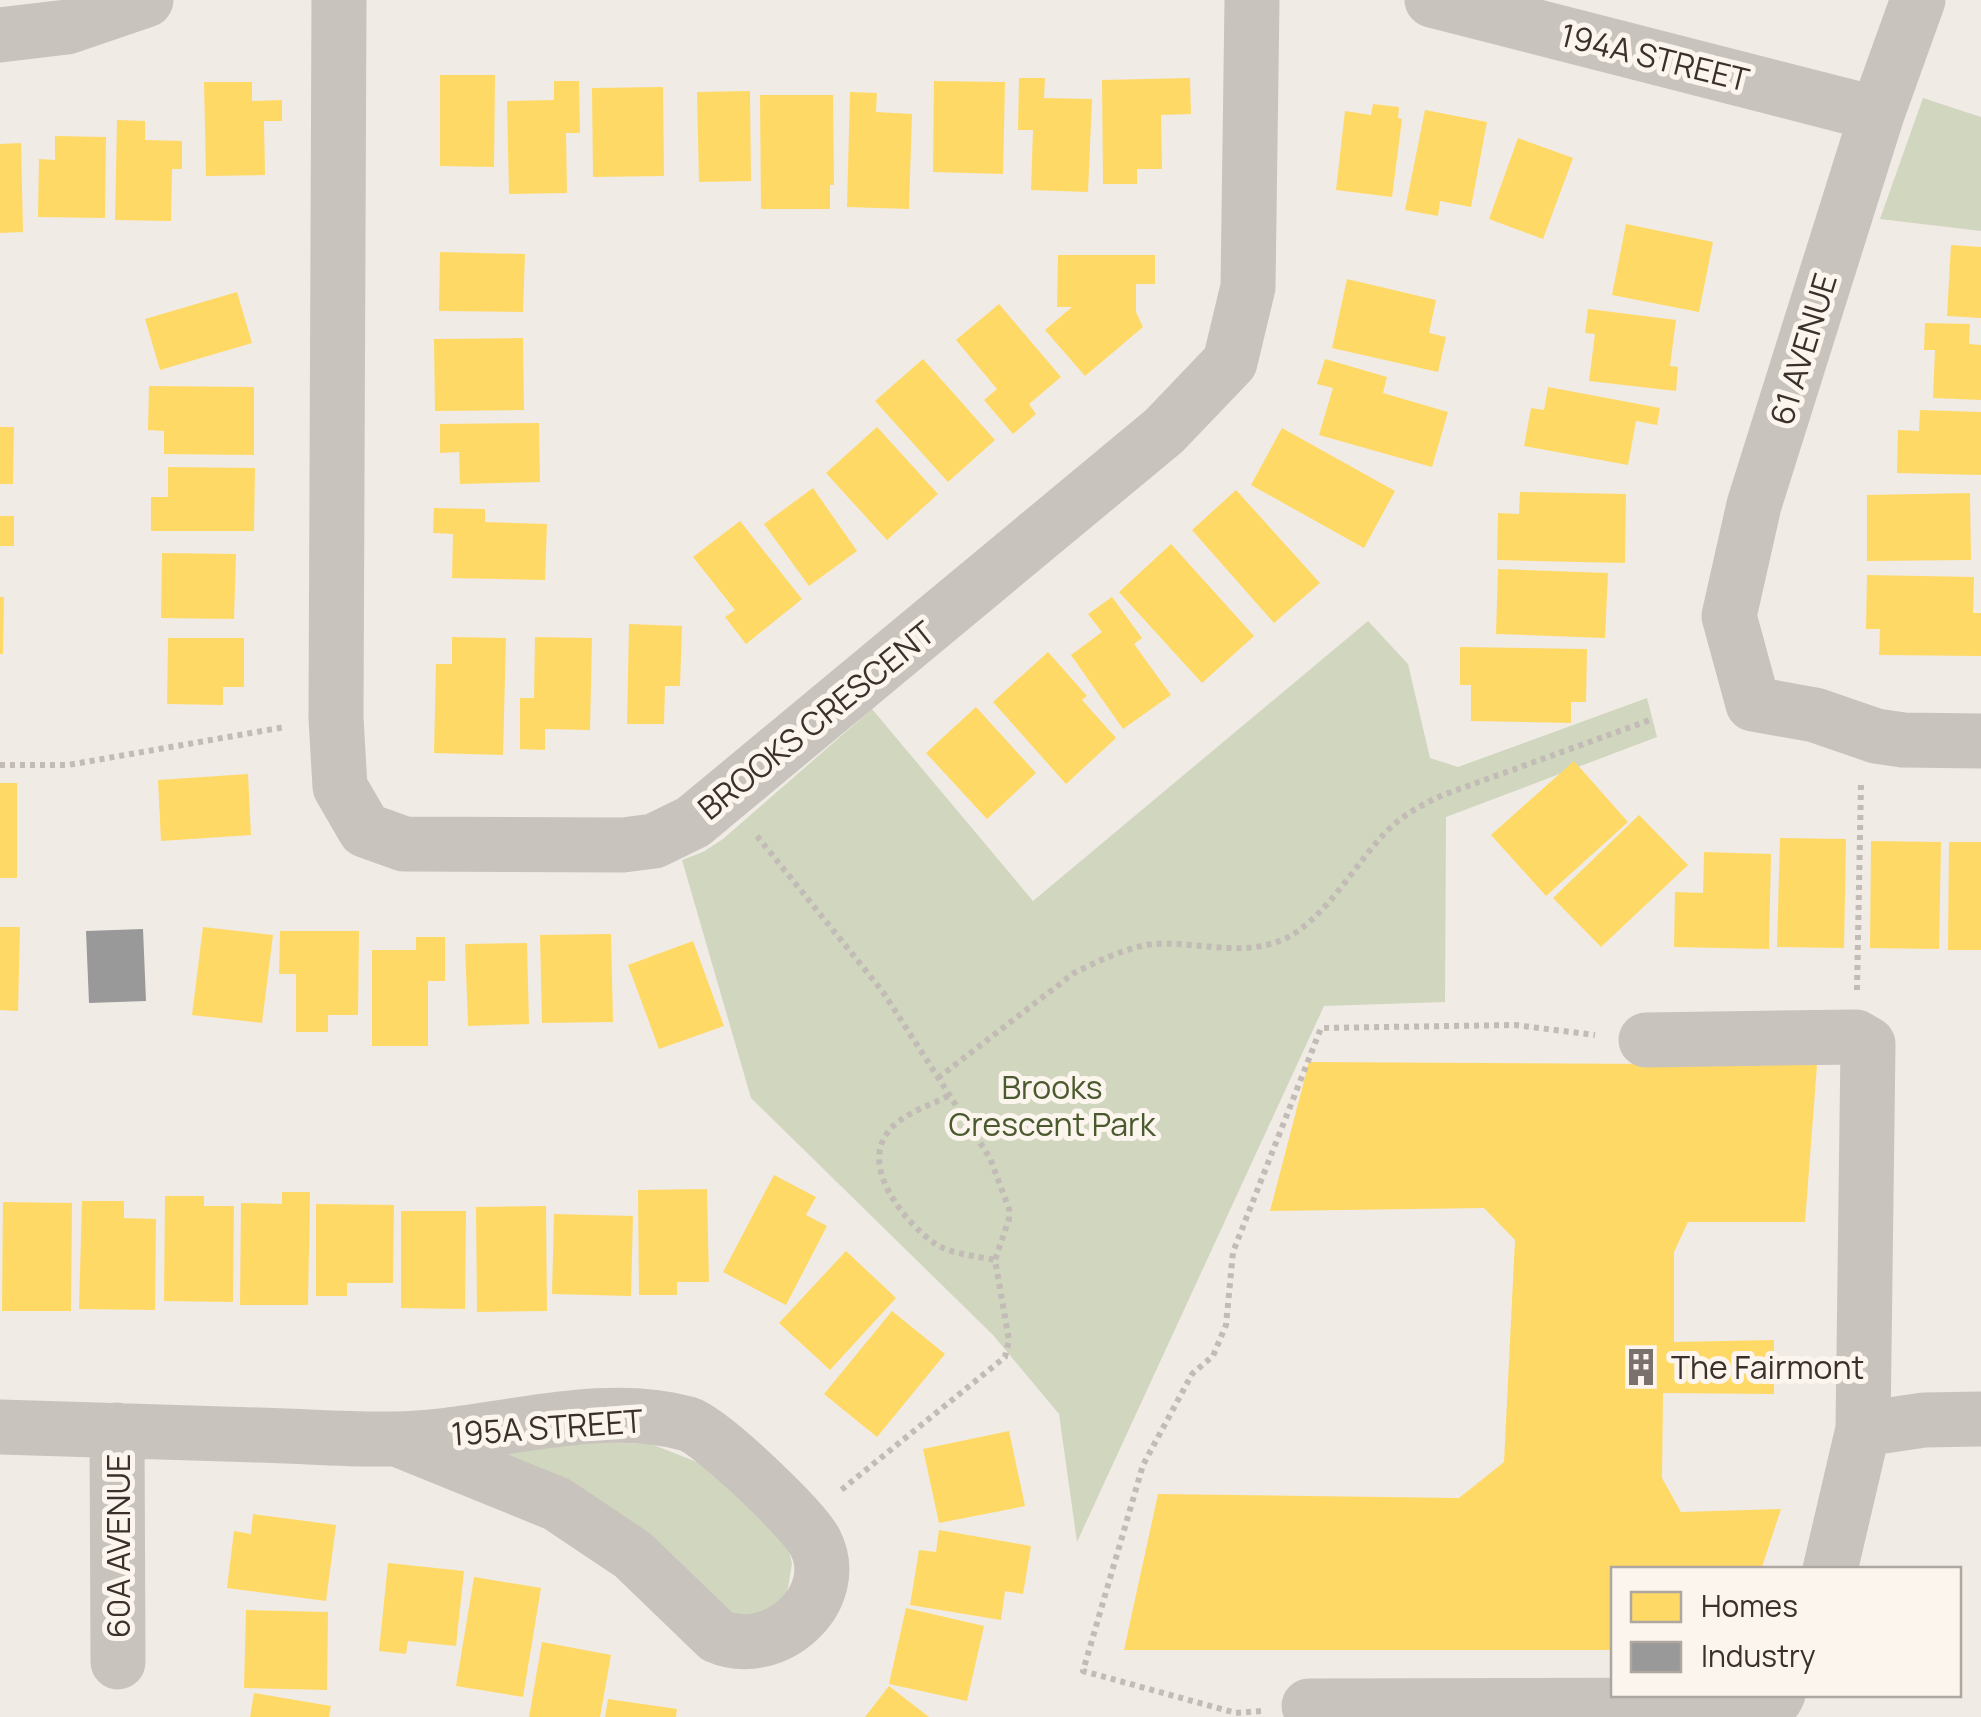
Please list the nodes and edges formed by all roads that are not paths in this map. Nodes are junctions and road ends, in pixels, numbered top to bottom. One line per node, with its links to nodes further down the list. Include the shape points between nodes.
1 (146, 0): 6 (street, via 67,26)
2 (339, 0): 3 (street, BROOKS CRESCENT, via 340,787 365,830 404,844 623,845 693,822 1164,431 1230,362 1248,287)
3 (1252, 0)
4 (1432, 0): 7 (street, 194A STREET)
5 (1918, 0): 7 (street, 61 AVENUE)
6 (0, 35)
7 (1878, 114): 8 (street, 61 AVENUE, via 1754,505 1728,616 1753,704 1876,736)
8 (1981, 741)
9 (1646, 1040): 12 (street, via 1856,1038 1868,1044)
10 (1981, 1419): 12 (street)
11 (0, 1428): 13 (street, 195A STREET)
12 (1864, 1429): 15 (street)
13 (117, 1430): 14 (street, 195A STREET); 16 (street, 60A AVENUE)
14 (397, 1440): 14 (street, 195A STREET, via 557,1504 633,1555 729,1641 760,1642 789,1628 819,1584 821,1557 801,1522 690,1425 634,1416)
15 (1831, 1567)
16 (118, 1662)
17 (1771, 1704): 18 (street)
18 (1309, 1706)

